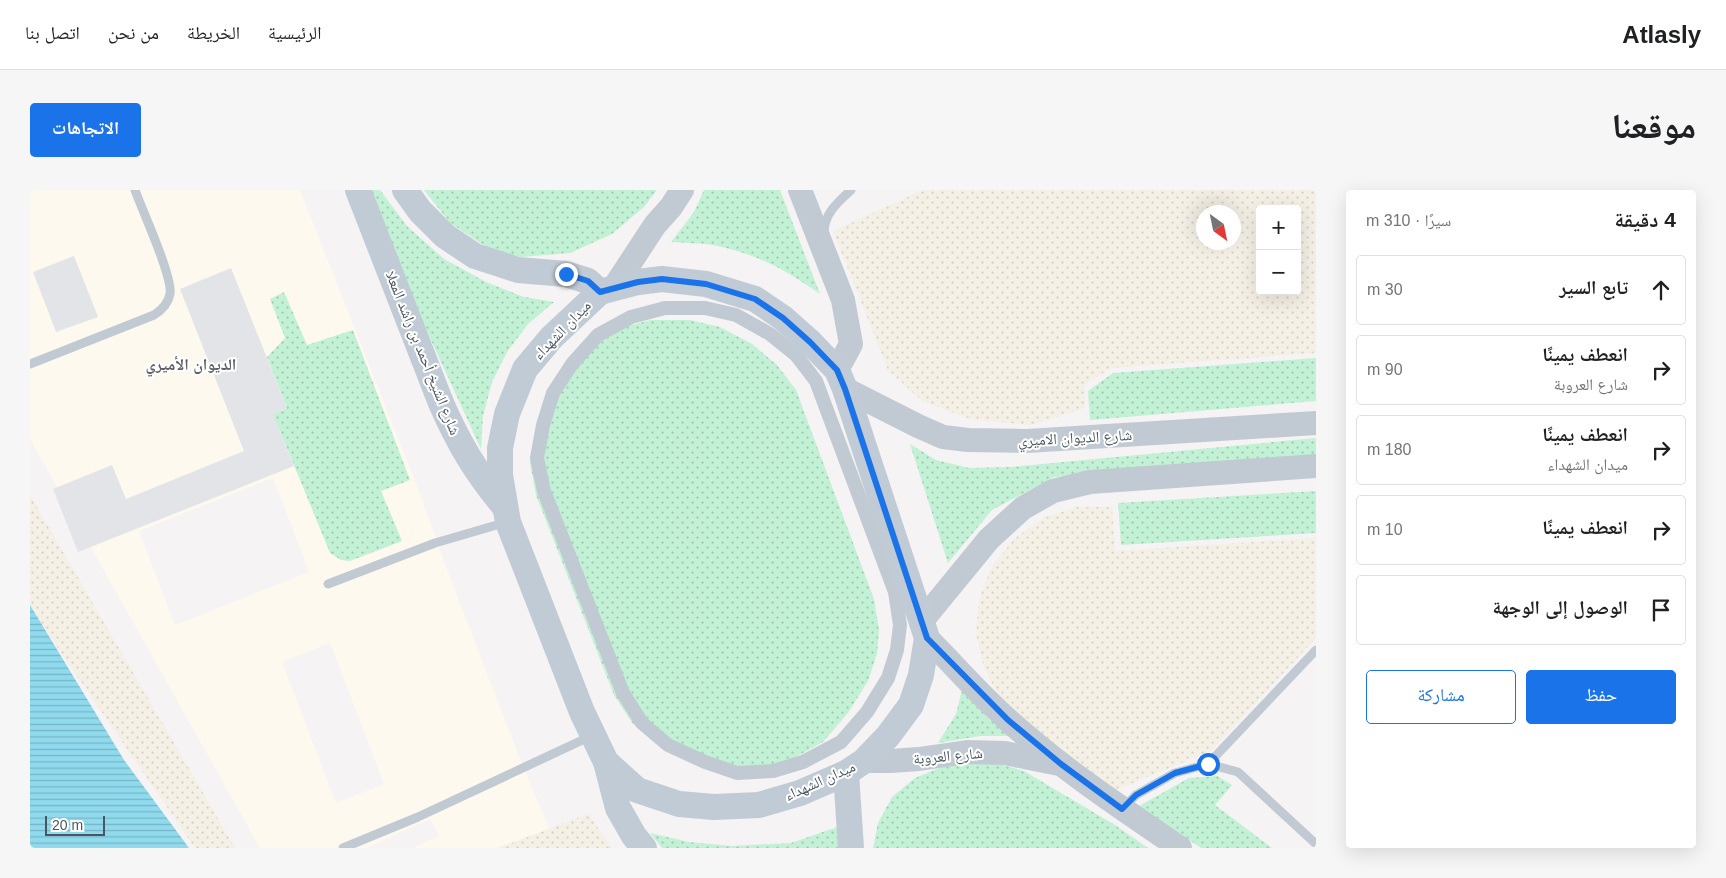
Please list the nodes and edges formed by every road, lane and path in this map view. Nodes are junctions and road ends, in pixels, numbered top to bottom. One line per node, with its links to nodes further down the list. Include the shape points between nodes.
1 (135, 190): 9 (lane, via 169,279 170,296 166,304 154,316)
2 (358, 190): 14 (main road, شارع الشيخ أحمد بن راشد المعلا, via 455,435)
3 (405, 190): 8 (main road, via 445,236 475,256 518,270 566,274)
4 (682, 190): 8 (street)
5 (800, 190): 7 (street)
6 (851, 190): 7 (lane, via 835,204 824,222)
7 (823, 251): 10 (street, via 842,300 851,344)
8 (606, 291): 10 (main road, ميدان الشهداء, via 662,279 706,284 755,299 810,342); 14 (main road, ميدان الشهداء, via 552,337 525,369 507,414 500,448)
9 (30, 364)
10 (841, 379): 11 (street, شارع الديوان الاميري, via 918,426 943,437 968,440 1027,441); 16 (main road, ميدان الشهداء)
11 (1316, 423)
12 (838, 439): 12 (street, via 816,381 796,356 770,334 736,315 704,308 665,308 631,317 598,335 572,364 553,393 537,458 544,491 622,693 642,723 668,745 737,772 773,771 803,762 841,742 867,712 888,678 897,650 900,625 895,592)
13 (1316, 466): 16 (street, via 1090,482 1053,491 1023,508 989,539)
14 (506, 514): 15 (lane); 18 (main road, ميدان الشهداء)
15 (328, 584)
16 (924, 630): 20 (street, شارع العروبة, via 1008,720); 22 (main road, ميدان الشهداء, via 921,675 911,705 888,736)
17 (1316, 650): 21 (lane)
18 (593, 736): 19 (main road, ميدان الشهداء); 25 (lane)
19 (606, 762): 22 (main road, ميدان الشهداء, via 637,790 679,804 714,808 759,805 800,793); 26 (main road, via 618,808)
20 (1061, 764): 22 (street, شارع العروبة, via 1005,753 967,752); 23 (street, شارع العروبة)
21 (1208, 764): 23 (lane, via 1175,773 1136,795); 24 (lane, via 1238,772)
22 (855, 767): 27 (main road)
23 (1122, 809): 28 (street, شارع العروبة)
24 (1316, 844)
25 (343, 848)
26 (644, 848)
27 (851, 848)
28 (1180, 848)

